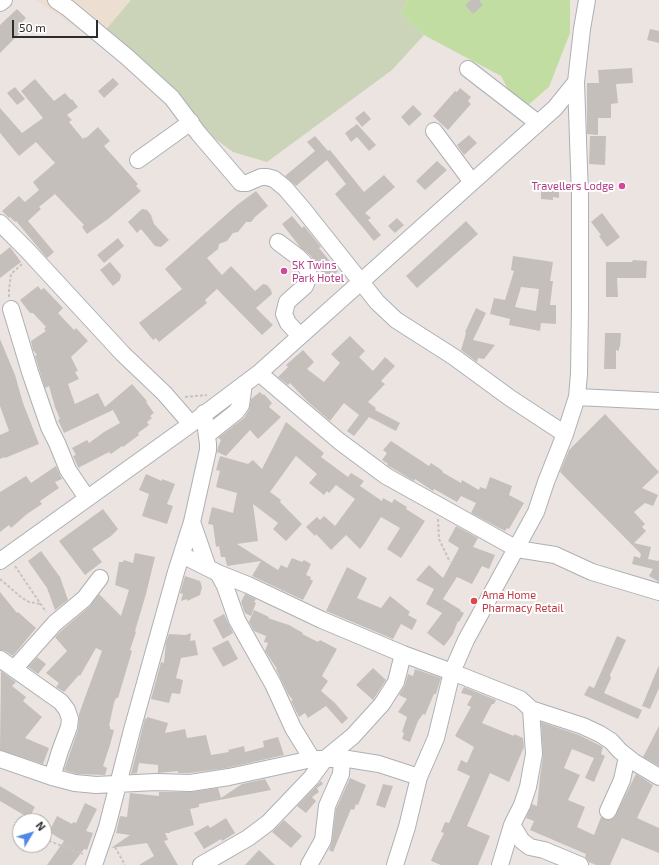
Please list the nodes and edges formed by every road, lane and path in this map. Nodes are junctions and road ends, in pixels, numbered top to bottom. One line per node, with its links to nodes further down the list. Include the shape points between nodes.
1 (4, 0): 4 (street)
2 (56, 0): 7 (street, via 127,57 172,98)
3 (586, 0): 6 (street)
4 (0, 4)
5 (468, 69): 8 (street)
6 (576, 82): 8 (street, via 555,108); 21 (street, via 580,196)
7 (191, 122): 10 (street); 15 (street, via 241,183 267,177 285,188)
8 (538, 123): 11 (street)
9 (434, 131): 11 (street)
10 (138, 160)
11 (472, 182): 15 (street)
12 (0, 223): 14 (street)
13 (278, 242): 17 (street, via 298,257 308,271 305,286 287,302 284,314 288,323)
14 (31, 255): 16 (path, via 11,274 8,289); 20 (street, via 123,354)
15 (362, 282): 17 (street); 26 (street, via 377,302 396,320)
16 (11, 309): 28 (street, via 49,427 68,470)
17 (300, 336): 18 (street)
18 (259, 372): 19 (street); 29 (street, via 350,450 386,476)
19 (244, 384): 22 (street); 27 (street, via 241,406)
20 (164, 393): 22 (path, via 183,398 214,395); 25 (street)
21 (577, 397): 23 (street); 26 (street)
22 (226, 398): 24 (street)
23 (659, 401)
24 (204, 413): 25 (street); 27 (street)
25 (191, 424): 28 (street)
26 (565, 434): 31 (street, via 536,512)
27 (207, 435): 30 (street, via 208,450)
28 (87, 498): 32 (street)
29 (440, 506): 31 (street); 34 (path, via 438,534)
30 (192, 522): 33 (street); 35 (street)
31 (517, 549): 38 (street, via 555,555 592,572); 44 (street, via 466,640)
32 (4, 555): 39 (path)
33 (182, 555): 35 (street); 54 (street, via 163,616)
34 (450, 562)
35 (213, 570): 41 (street); 49 (street, via 231,601 237,620 273,684 293,728)
36 (100, 578): 40 (street, via 84,599)
37 (0, 579): 39 (path, via 22,598)
38 (659, 592)
39 (40, 604): 40 (path)
40 (55, 623): 43 (street)
41 (402, 654): 44 (street); 46 (street, via 396,682 382,704)
42 (0, 659): 43 (street)
43 (14, 669): 51 (street, via 61,702 67,710 69,727)
44 (452, 672): 45 (street, via 520,699); 52 (street, via 436,738)
45 (531, 709): 47 (street, via 600,734); 56 (street, via 534,754 528,787)
46 (353, 736): 49 (street); 50 (street)
47 (627, 757): 53 (street); 55 (street, via 622,780)
48 (0, 759): 51 (street)
49 (319, 759): 50 (street); 54 (street, via 190,783); 59 (street, via 311,778 268,823 248,838)
50 (345, 759): 52 (street, via 379,764); 60 (street, via 328,806 322,840)
51 (52, 777): 54 (street, via 75,783)
52 (419, 777): 61 (street)
53 (659, 777)
54 (119, 784): 58 (street)
55 (608, 811)
56 (512, 825): 62 (street); 63 (street, via 522,841 530,847)
57 (52, 842): 58 (path)
58 (95, 861)
59 (201, 865)
60 (309, 865)
61 (395, 865)
62 (500, 865)
63 (580, 865)

